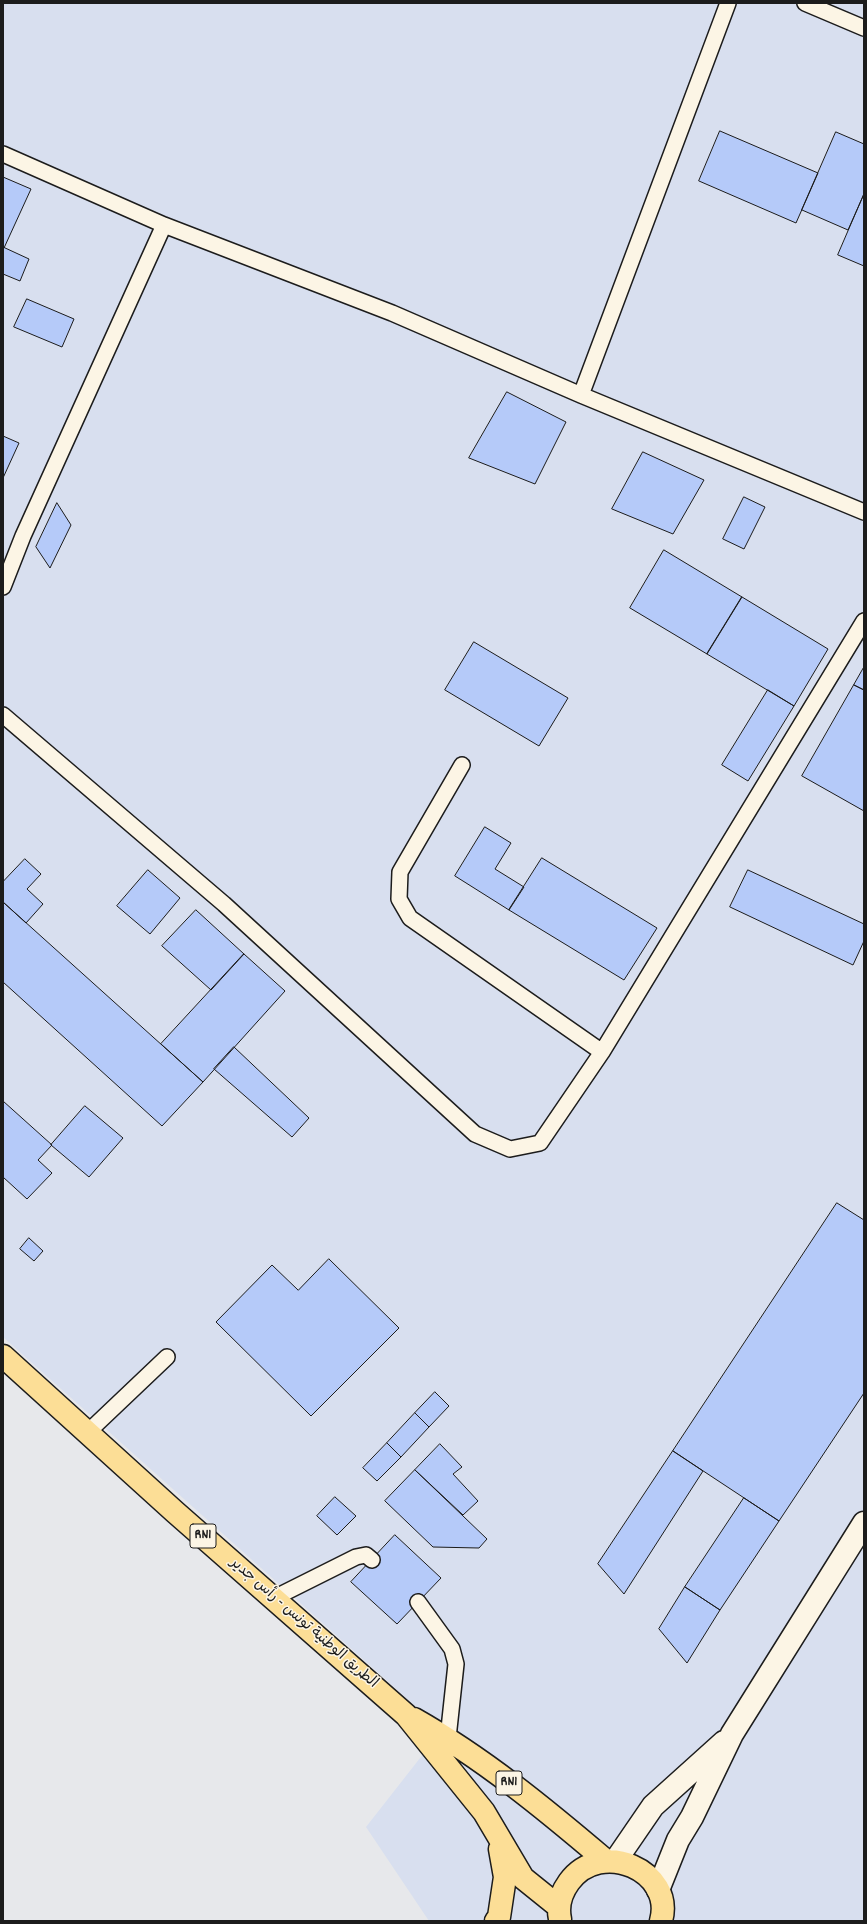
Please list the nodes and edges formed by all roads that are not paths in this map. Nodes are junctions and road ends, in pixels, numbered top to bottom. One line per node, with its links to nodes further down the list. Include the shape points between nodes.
1 (728, 3): 6 (lane)
2 (805, 3): 3 (lane)
3 (864, 28)
4 (3, 154): 5 (lane)
5 (164, 225): 6 (lane, via 392,314); 8 (lane)
6 (582, 395): 7 (lane)
7 (864, 512)
8 (3, 587)
9 (864, 622): 12 (lane)
10 (3, 715): 12 (lane, via 224,904 475,1134 510,1149 540,1143)
11 (462, 765): 12 (lane, via 400,872 399,899 410,918)
12 (602, 1052)
13 (3, 1356): 15 (main road, الطريق الوطنية تونس - رأس جدير / RN1)
14 (167, 1357): 15 (lane)
15 (88, 1433): 18 (main road, الطريق الوطنية تونس - رأس جدير / RN1)
16 (864, 1523): 21 (street)
17 (372, 1560): 18 (lane, via 366,1555 356,1557)
18 (274, 1598): 20 (main road, الطريق الوطنية تونس - رأس جدير / RN1)
19 (418, 1602): 22 (lane, via 452,1649 456,1664)
20 (406, 1715): 22 (main road, الطريق الوطنية تونس - رأس جدير / RN1); 23 (main road, الطريق الوطنية تونس - رأس جدير / RN1, via 484,1812)
21 (732, 1734): 24 (street, via 653,1806); 25 (street, via 692,1817 678,1840)
22 (448, 1738): 24 (main road, الطريق الوطنية تونس - رأس جدير / RN1)
23 (499, 1838): 26 (main road, الطريق الوطنية تونس - رأس جدير / RN1, via 523,1878); 27 (main road, via 505,1878 499,1917)
24 (611, 1860): 25 (main road, RN1, via 633,1866 648,1876); 26 (main road, RN1, via 588,1865 574,1876 564,1890)
25 (660, 1904): 28 (main road, RN1)
26 (556, 1915)
27 (496, 1921)
28 (677, 1921)

